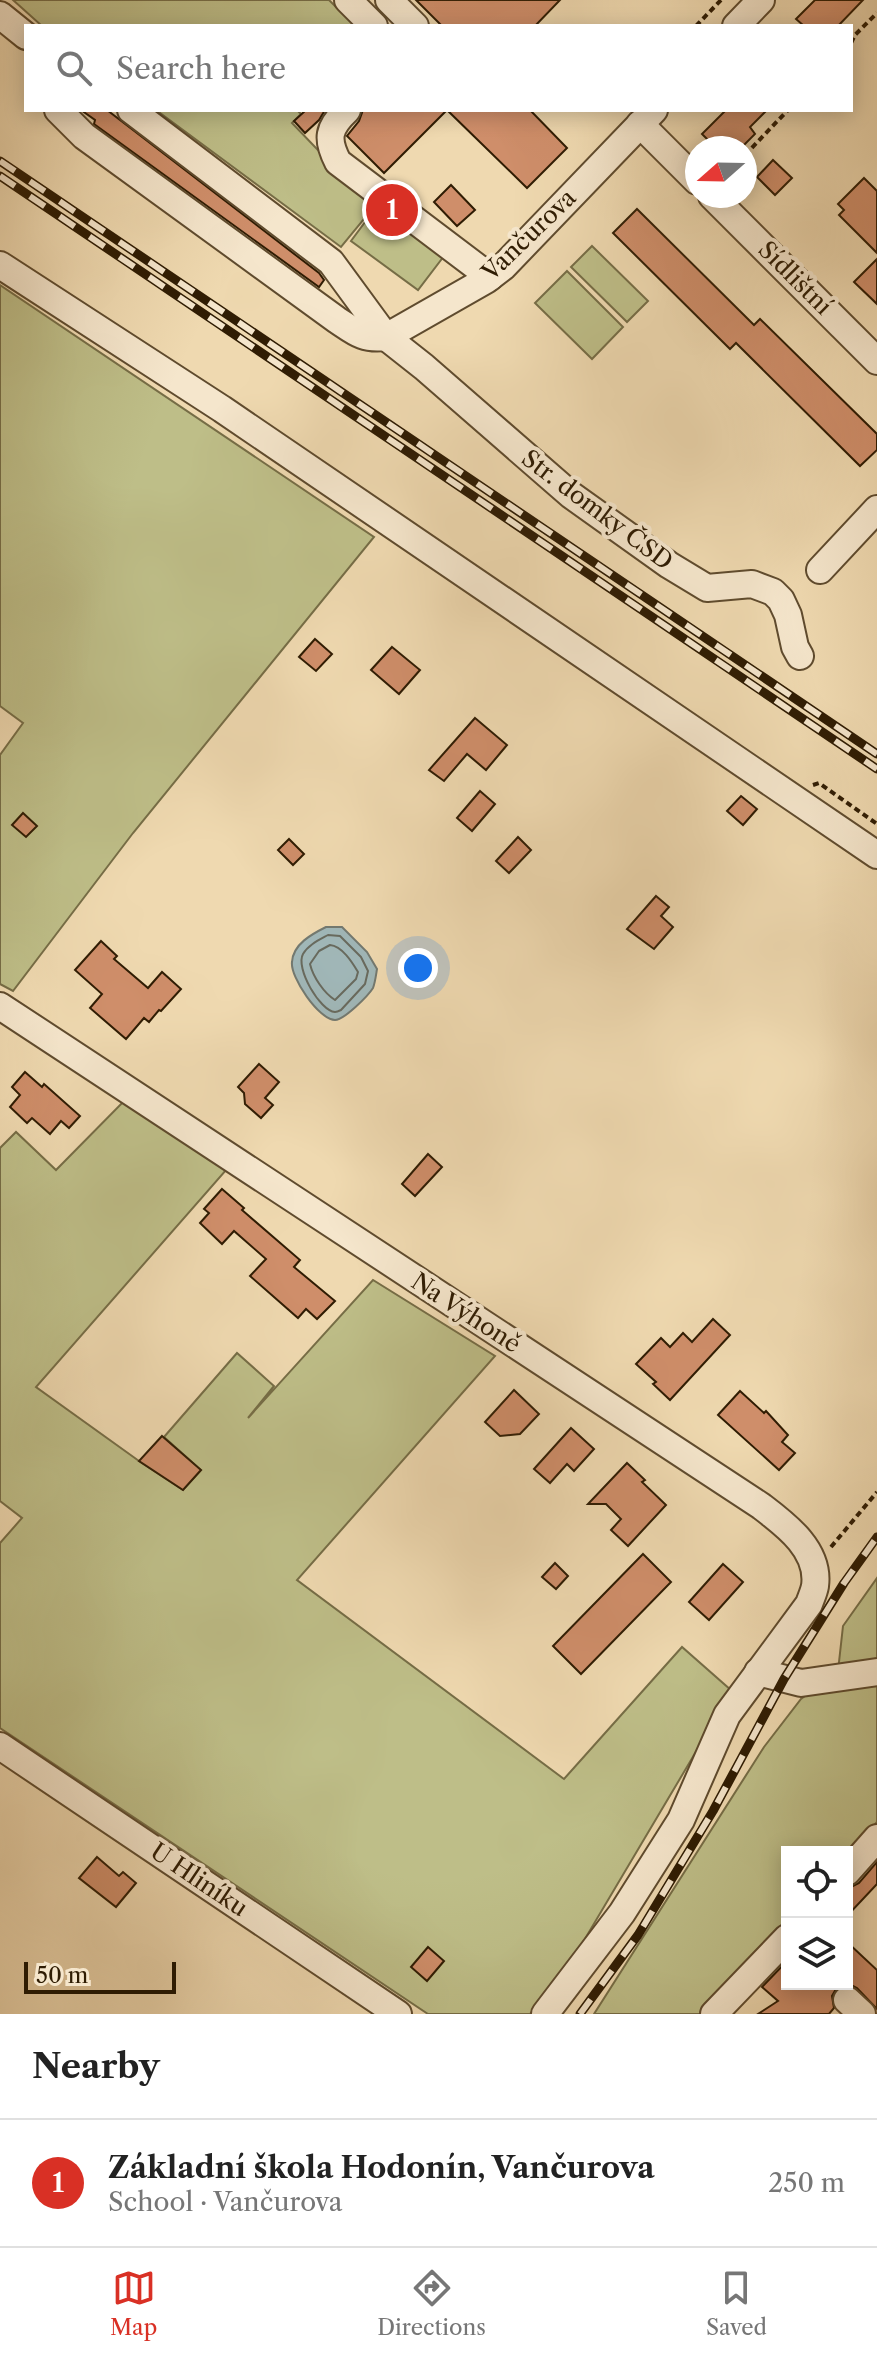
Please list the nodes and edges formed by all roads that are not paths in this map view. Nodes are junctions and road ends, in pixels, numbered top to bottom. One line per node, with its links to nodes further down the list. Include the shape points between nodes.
1 (348, 0): 5 (street)
2 (389, 0): 6 (street)
3 (761, 0): 7 (street)
4 (0, 15): 8 (street)
5 (372, 24)
6 (413, 24)
7 (738, 24)
8 (24, 34)
9 (0, 43): 10 (street)
10 (24, 46)
11 (60, 112): 19 (street, via 84,136 357,334)
12 (134, 112): 19 (street, via 331,262)
13 (345, 112): 18 (street, via 330,130 330,147 338,162)
14 (647, 117): 15 (street); 18 (street, Vančurova)
15 (685, 166)
16 (724, 208): 20 (street, Sídlištní)
17 (0, 265): 24 (street, via 222,409)
18 (490, 277): 19 (street, Vančurova)
19 (386, 337): 23 (street, Str. domky ČSD, via 571,495 678,571 707,588 752,584 773,592 788,615)
20 (877, 361)
21 (877, 509): 22 (street)
22 (820, 570)
23 (800, 656)
24 (877, 855)
25 (0, 1006): 26 (street, Na Výhoně, via 787,1526 805,1547 815,1587 809,1604)
26 (758, 1672): 27 (street, via 801,1683); 33 (street, via 727,1715 681,1820 622,1913)
27 (877, 1672)
28 (0, 1746): 32 (street, U Hliníku)
29 (877, 1838): 30 (street)
30 (853, 1865)
31 (781, 1945): 34 (street)
32 (398, 2014)
33 (545, 2014)
34 (714, 2014)

